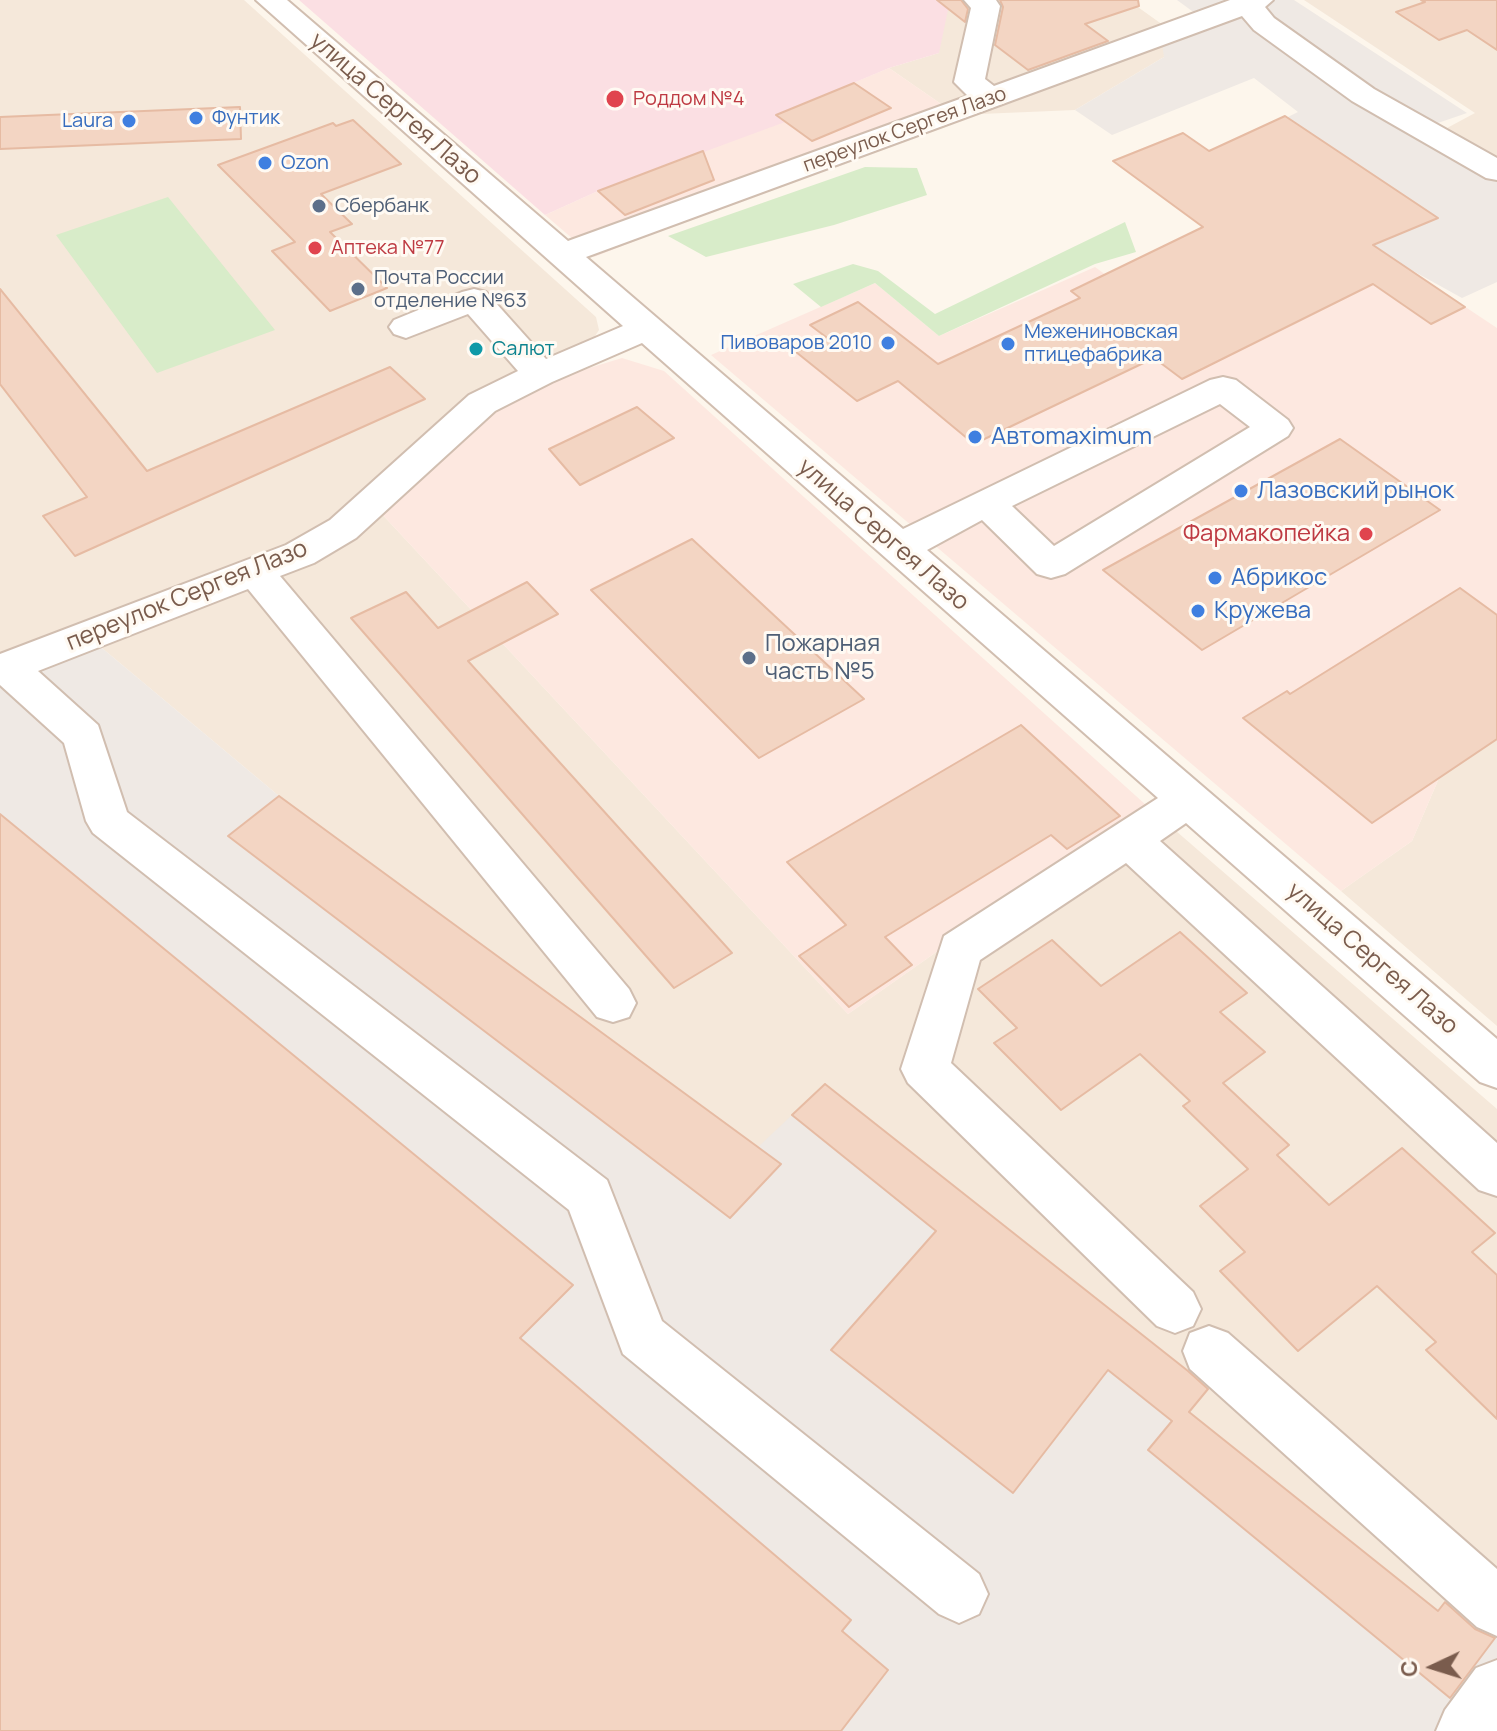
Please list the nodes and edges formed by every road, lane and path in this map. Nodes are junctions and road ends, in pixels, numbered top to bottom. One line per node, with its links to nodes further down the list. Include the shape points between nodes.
1 (270, 0): 6 (street, улица Сергея Лазо)
2 (978, 0): 4 (street, via 986,6 969,82)
3 (1251, 1): 4 (street, переулок Сергея Лазо); 5 (street, via 1264,24 1363,95)
4 (992, 99): 6 (street, переулок Сергея Лазо)
5 (1497, 171)
6 (561, 255): 8 (street, улица Сергея Лазо)
7 (406, 327): 9 (street, via 474,299)
8 (646, 329): 9 (street, переулок Сергея Лазо); 11 (street, улица Сергея Лазо)
9 (540, 374): 12 (street, переулок Сергея Лазо, via 482,403 343,529)
10 (986, 503): 10 (street, via 1223,388 1275,428 1051,565); 11 (street)
11 (899, 548): 14 (street, улица Сергея Лазо)
12 (255, 572): 13 (street, переулок Сергея Лазо); 16 (street)
13 (3, 669): 21 (street, via 83,736 108,821 589,1196 642,1337)
14 (1189, 800): 15 (street); 17 (street, улица Сергея Лазо)
15 (1129, 839): 18 (street); 19 (street, via 960,949 925,1069)
16 (613, 1003)
17 (1497, 1068)
18 (1497, 1174)
19 (1175, 1309)
20 (1209, 1351): 22 (street)
21 (959, 1594)
22 (1497, 1607)
23 (1497, 1689): 24 (street)
24 (1466, 1731)

